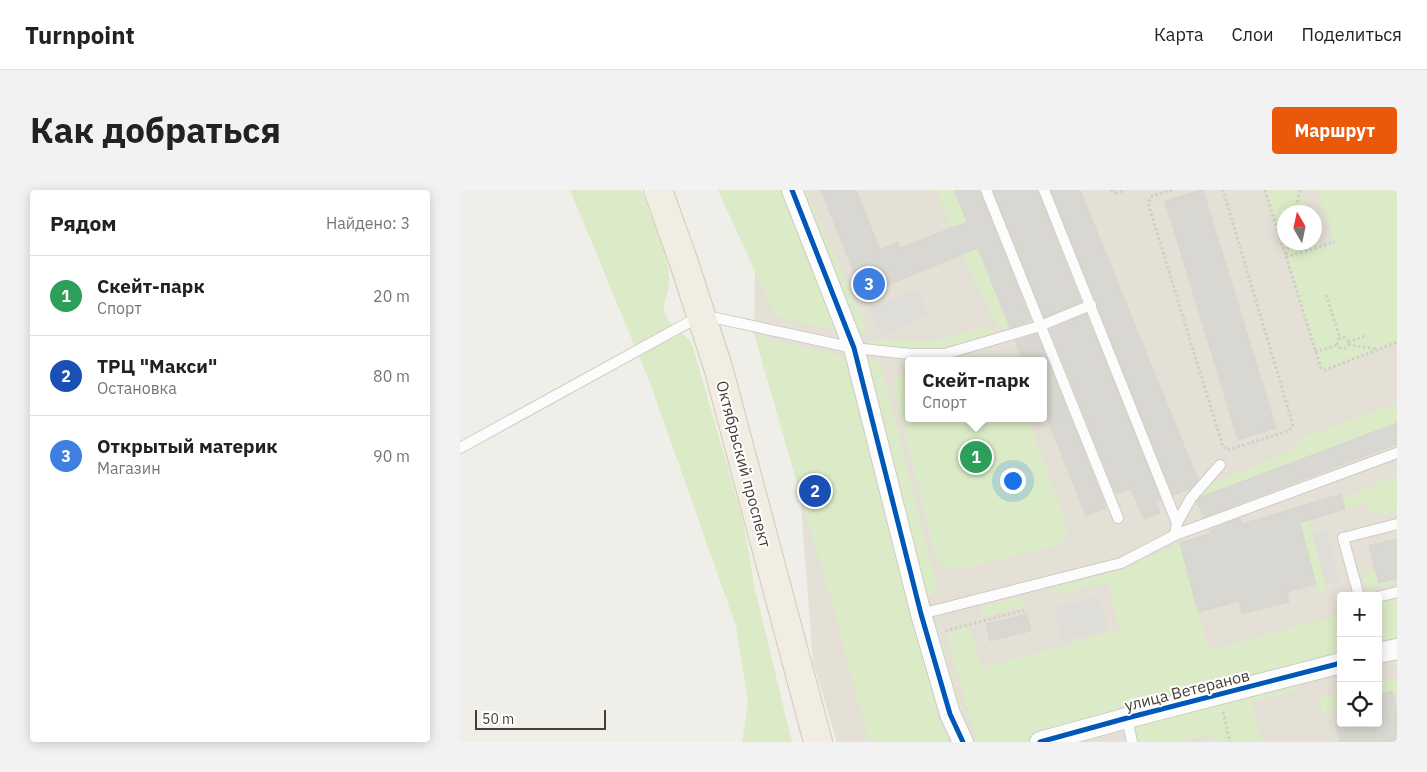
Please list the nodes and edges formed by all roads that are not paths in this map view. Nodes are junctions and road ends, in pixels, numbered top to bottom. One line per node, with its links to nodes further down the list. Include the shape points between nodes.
1 (658, 190): 6 (main road, Октябрьский проспект)
2 (792, 190): 8 (street)
3 (986, 190): 7 (lane)
4 (1044, 190): 5 (lane)
5 (1091, 305): 7 (lane); 13 (lane)
6 (702, 315): 8 (lane); 9 (lane); 24 (main road, Октябрьский проспект, via 743,455)
7 (1040, 326): 8 (lane, via 945,354); 12 (lane)
8 (854, 348): 19 (street)
9 (460, 448)
10 (1397, 453): 15 (lane)
11 (1220, 465): 13 (lane, via 1191,498)
12 (1118, 518)
13 (1177, 523): 15 (lane)
14 (1397, 524): 16 (lane, via 1344,538)
15 (1176, 535): 19 (lane, via 1121,563)
16 (1357, 592)
17 (1397, 592): 18 (lane)
18 (1382, 596)
19 (921, 614): 25 (street, via 950,714)
20 (1397, 649): 21 (street)
21 (1382, 652)
22 (1337, 664): 23 (street, улица Ветеранов)
23 (1128, 718): 26 (street, улица Ветеранов); 27 (lane)
24 (818, 742)
25 (963, 742)
26 (1040, 742)
27 (1132, 742)

